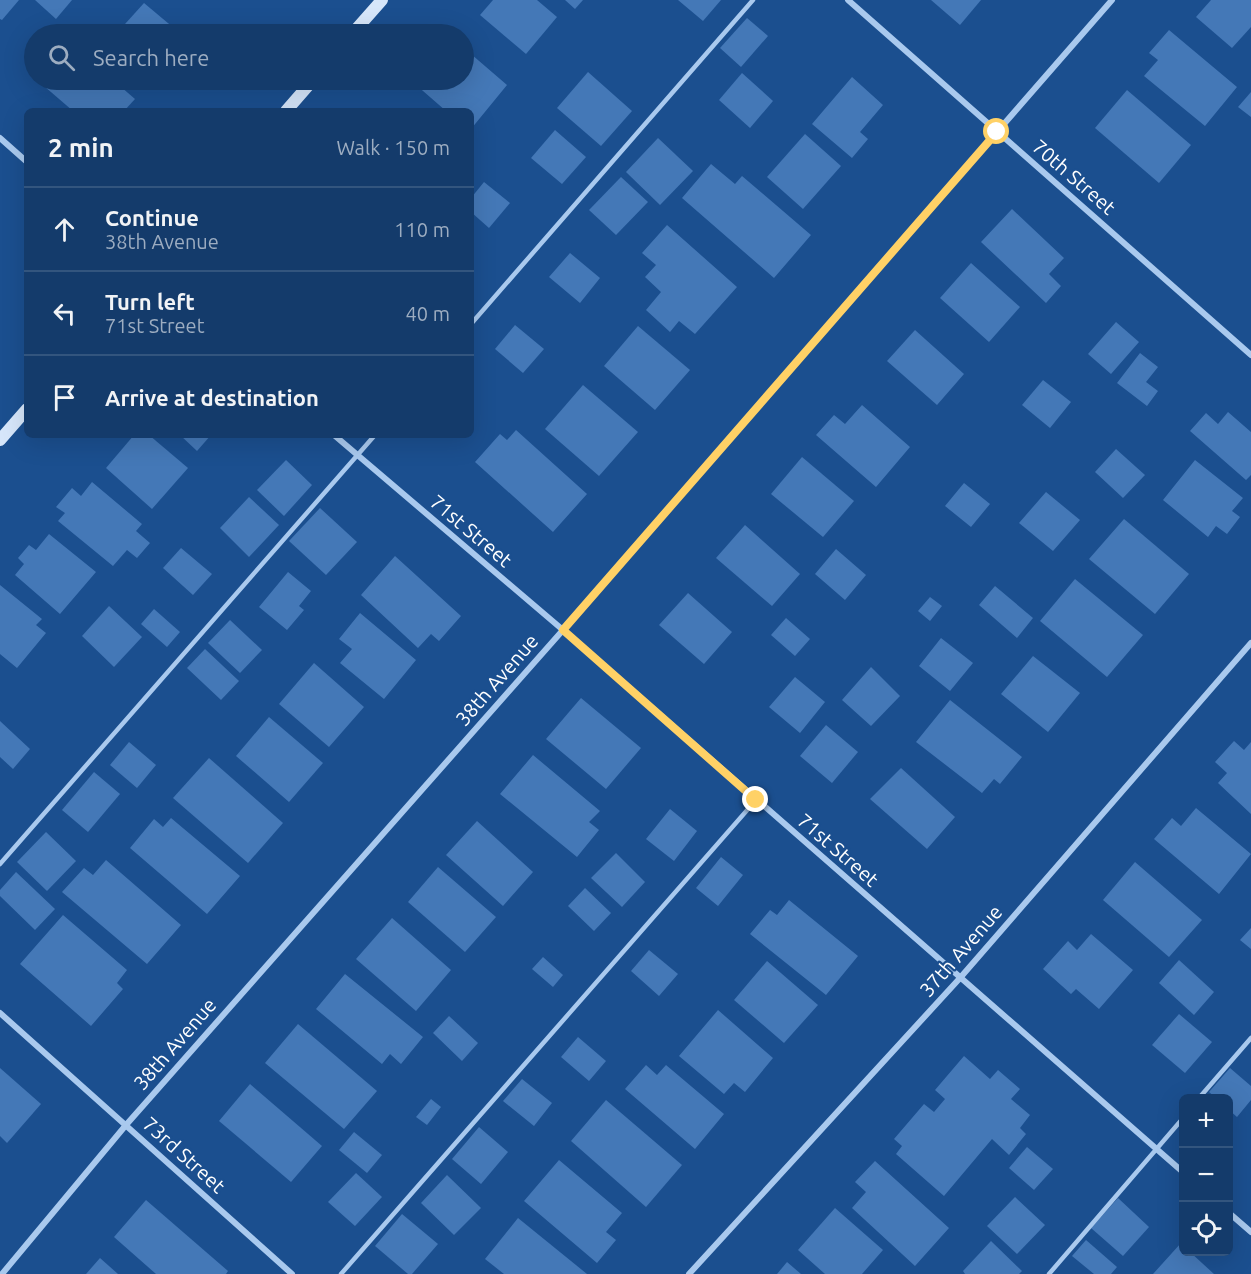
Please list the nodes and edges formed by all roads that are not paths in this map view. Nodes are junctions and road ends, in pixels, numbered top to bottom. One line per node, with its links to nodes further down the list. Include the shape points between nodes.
1 (382, 0): 5 (main road)
2 (753, 0): 11 (lane)
3 (848, 0): 8 (street, 70th Street)
4 (1112, 0): 8 (street, 38th Avenue)
5 (361, 24)
6 (304, 90): 7 (main road)
7 (288, 108)
8 (997, 132): 12 (street, 70th Street); 18 (street, 38th Avenue)
9 (0, 138): 10 (street)
10 (24, 159)
11 (474, 321)
12 (1251, 355)
13 (24, 412): 16 (main road)
14 (337, 438): 17 (street, 71st Street)
15 (372, 438): 17 (lane)
16 (0, 440)
17 (357, 456): 18 (street, 71st Street); 21 (lane)
18 (563, 630): 20 (street, 71st Street); 27 (street, 38th Avenue)
19 (1251, 643): 22 (street, 37th Avenue)
20 (756, 800): 22 (street, 71st Street); 34 (lane)
21 (0, 864)
22 (960, 978): 28 (street, 71st Street); 35 (street, 37th Avenue)
23 (0, 1013): 27 (street, 73rd Street)
24 (1251, 1038): 25 (lane)
25 (1202, 1094)
26 (1179, 1123): 28 (lane)
27 (126, 1125): 32 (street, 38th Avenue); 33 (street, 73rd Street)
28 (1156, 1149): 29 (street, 71st Street); 36 (lane)
29 (1179, 1169)
30 (1233, 1216): 31 (street)
31 (1251, 1232)
32 (2, 1274)
33 (292, 1274)
34 (341, 1274)
35 (689, 1274)
36 (1049, 1274)

